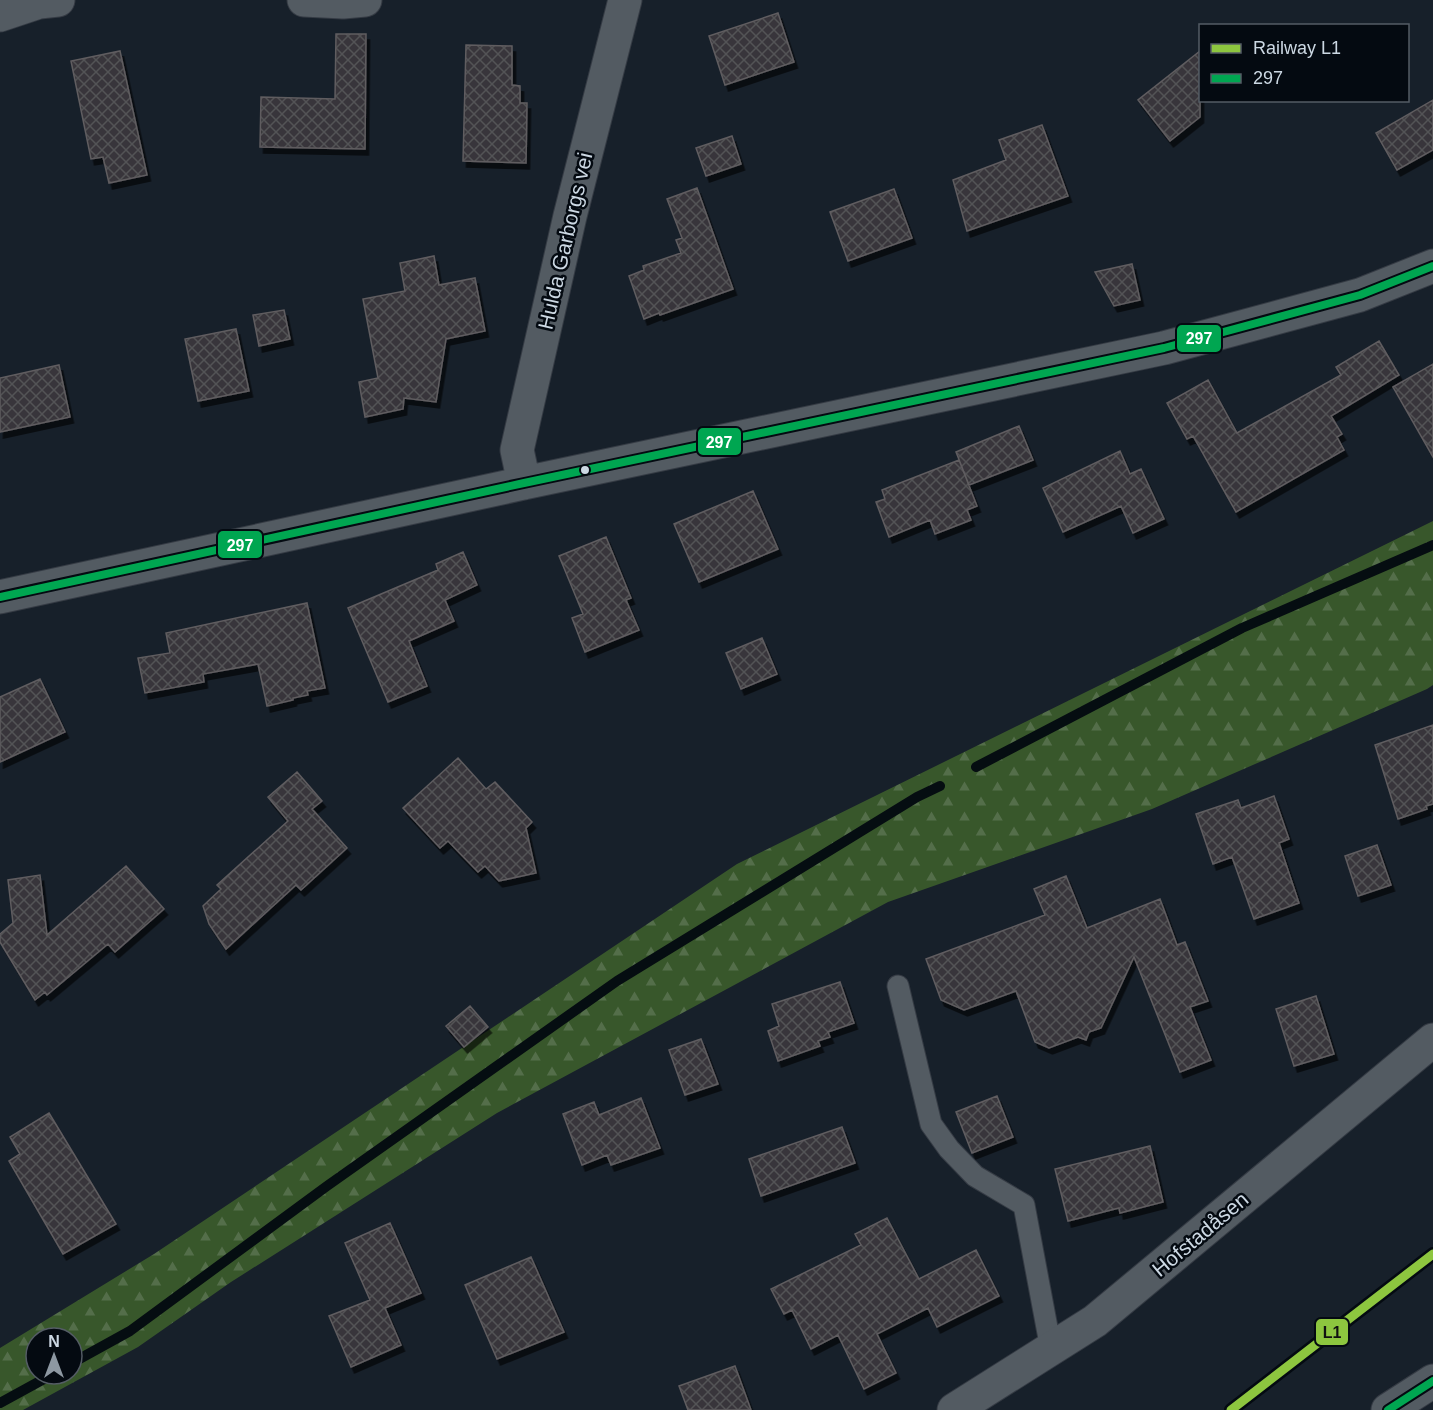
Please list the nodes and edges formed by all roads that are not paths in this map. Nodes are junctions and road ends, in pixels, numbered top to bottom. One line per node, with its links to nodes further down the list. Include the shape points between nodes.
1 (58, 0): 5 (street)
2 (304, 0): 3 (street)
3 (364, 0)
4 (625, 0): 7 (street, Hulda Garborgs vei, via 570,216 517,450)
5 (0, 15)
6 (1433, 266): 7 (street, via 1360,295 1164,348)
7 (524, 483): 8 (street)
8 (0, 597)
9 (898, 986): 11 (lane, via 930,1124 975,1176 1024,1205)
10 (1433, 1040): 11 (street, Hofstadåsen, via 1095,1321)
11 (1051, 1349): 13 (street, Hofstadåsen)
12 (1433, 1382): 14 (street)
13 (954, 1410)
14 (1388, 1410)

